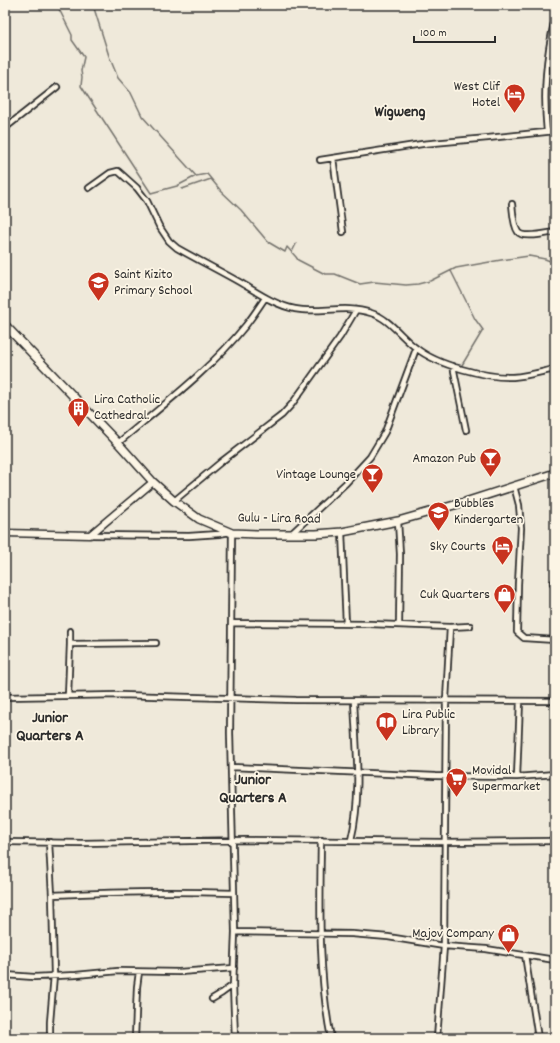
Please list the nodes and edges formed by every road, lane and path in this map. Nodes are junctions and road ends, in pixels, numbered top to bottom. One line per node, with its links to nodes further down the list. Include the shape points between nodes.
1 (555, 18): 2 (street)
2 (549, 49): 3 (street); 7 (street, via 545,69 544,107)
3 (555, 49)
4 (57, 87): 5 (street)
5 (5, 128)
6 (555, 131): 7 (street)
7 (547, 132): 8 (street, via 422,144)
8 (333, 158): 9 (street); 12 (street)
9 (320, 160)
10 (90, 188): 14 (street, via 110,173 118,171 148,202 159,226 177,248)
11 (512, 204): 13 (street, via 518,233 528,236)
12 (343, 232)
13 (555, 232)
14 (265, 298): 15 (street, via 298,310); 21 (street, via 232,341 185,387)
15 (356, 310): 17 (street, via 379,317); 25 (street, via 340,337 282,415)
16 (7, 328): 21 (main road, Gulu - Lira Road)
17 (416, 349): 18 (street); 30 (street, via 384,432 370,457)
18 (452, 366): 19 (street, via 512,377); 20 (street)
19 (555, 369)
20 (466, 430)
21 (118, 443): 23 (main road, Gulu - Lira Road)
22 (555, 473): 24 (main road, Gulu - Lira Road)
23 (153, 482): 25 (main road, Gulu - Lira Road); 31 (main road)
24 (514, 486): 26 (main road, Gulu - Lira Road); 38 (street, via 521,528 517,632 524,638)
25 (174, 501): 27 (main road, Gulu - Lira Road, via 199,519)
26 (398, 521): 28 (main road, Gulu - Lira Road); 34 (street)
27 (231, 532): 30 (main road, Gulu - Lira Road); 31 (street, via 201,536); 32 (street)
28 (342, 532): 30 (main road, Gulu - Lira Road); 33 (street)
29 (5, 533): 31 (main road)
30 (291, 534)
31 (90, 535)
32 (232, 622): 33 (street); 43 (street)
33 (346, 624): 34 (street)
34 (399, 625): 36 (street)
35 (470, 626): 36 (street)
36 (450, 627): 44 (street)
37 (70, 631): 40 (street)
38 (555, 640)
39 (156, 643): 40 (street)
40 (70, 644): 41 (street)
41 (68, 696): 42 (street); 43 (street)
42 (5, 697)
43 (230, 699): 45 (street); 48 (street)
44 (446, 700): 45 (street); 46 (street); 51 (street)
45 (354, 701): 49 (street)
46 (520, 701): 47 (street); 52 (street)
47 (555, 701)
48 (231, 767): 49 (street); 53 (street)
49 (357, 774): 51 (street); 55 (street, via 355,822)
50 (555, 774): 52 (street)
51 (445, 776): 52 (street); 59 (street)
52 (517, 777)
53 (232, 840): 54 (street); 58 (street); 60 (street)
54 (321, 840): 55 (street); 63 (street)
55 (351, 840): 59 (street)
56 (555, 841): 59 (street)
57 (5, 842): 58 (street)
58 (49, 842): 61 (street)
59 (444, 842): 64 (street)
60 (234, 893): 61 (street); 62 (street)
61 (52, 895): 70 (street)
62 (235, 932): 63 (street); 67 (street)
63 (320, 933): 64 (street, via 388,937); 76 (street, via 325,1001)
64 (444, 946): 65 (street); 77 (street)
65 (525, 955): 66 (street); 78 (street)
66 (555, 960)
67 (234, 968): 68 (street); 71 (street)
68 (139, 972): 70 (street); 74 (street)
69 (5, 975): 70 (street)
70 (54, 975): 73 (street)
71 (233, 985): 72 (street); 75 (street)
72 (212, 999)
73 (50, 1038)
74 (135, 1038)
75 (235, 1038)
76 (331, 1038)
77 (436, 1038)
78 (538, 1038)

